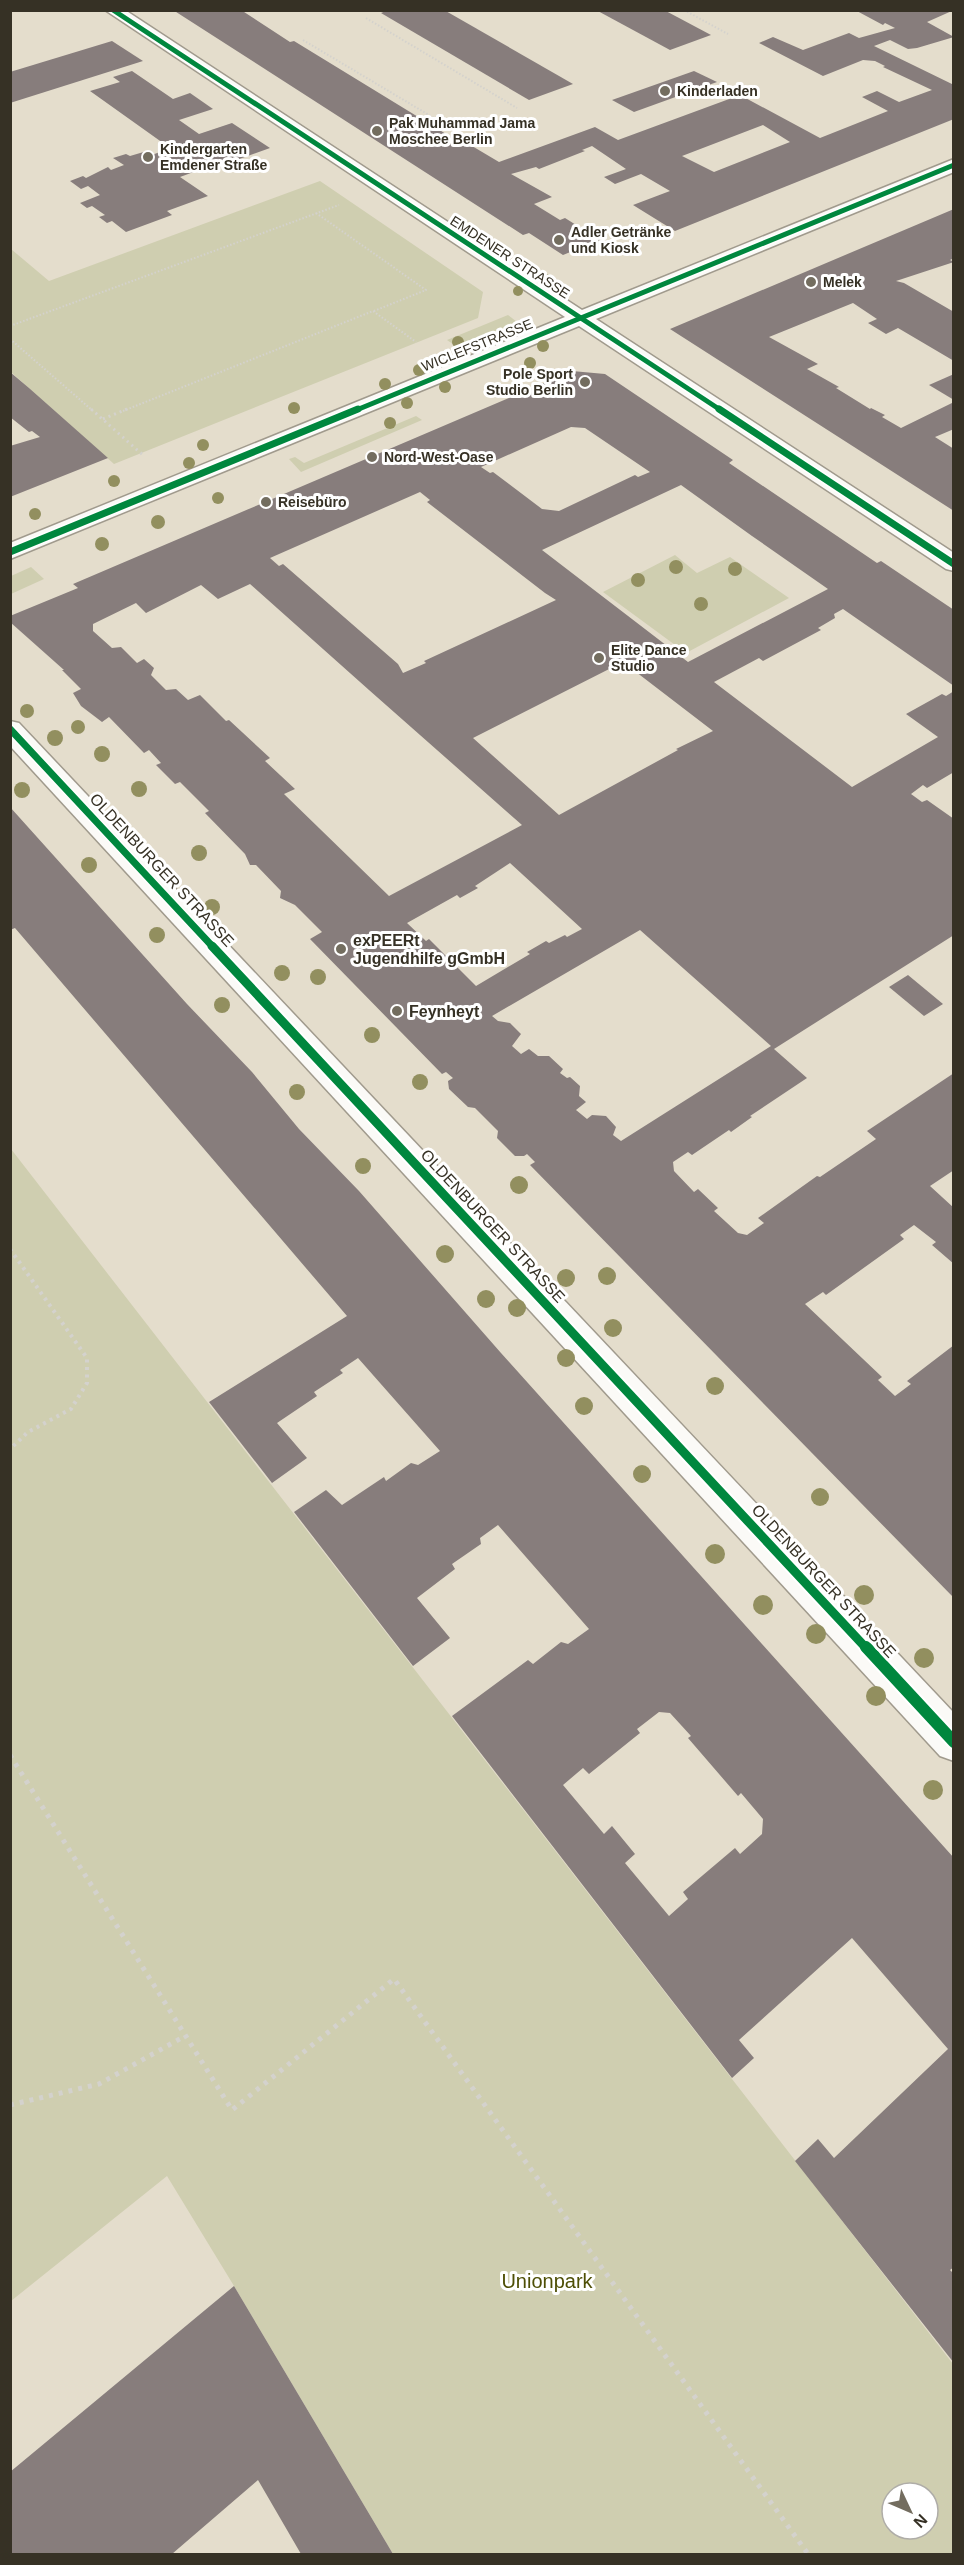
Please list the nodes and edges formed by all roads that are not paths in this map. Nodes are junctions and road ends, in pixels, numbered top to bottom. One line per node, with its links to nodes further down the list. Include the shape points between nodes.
1 (114, 10): 3 (street, EMDENER STRASSE)
2 (954, 165): 3 (street, WICLEFSTRASSE)
3 (578, 318): 4 (street, WICLEFSTRASSE); 5 (street, EMDENER STRASSE)
4 (10, 552)
5 (954, 564)
6 (10, 729): 7 (street, OLDENBURGER STRASSE)
7 (954, 1742)

